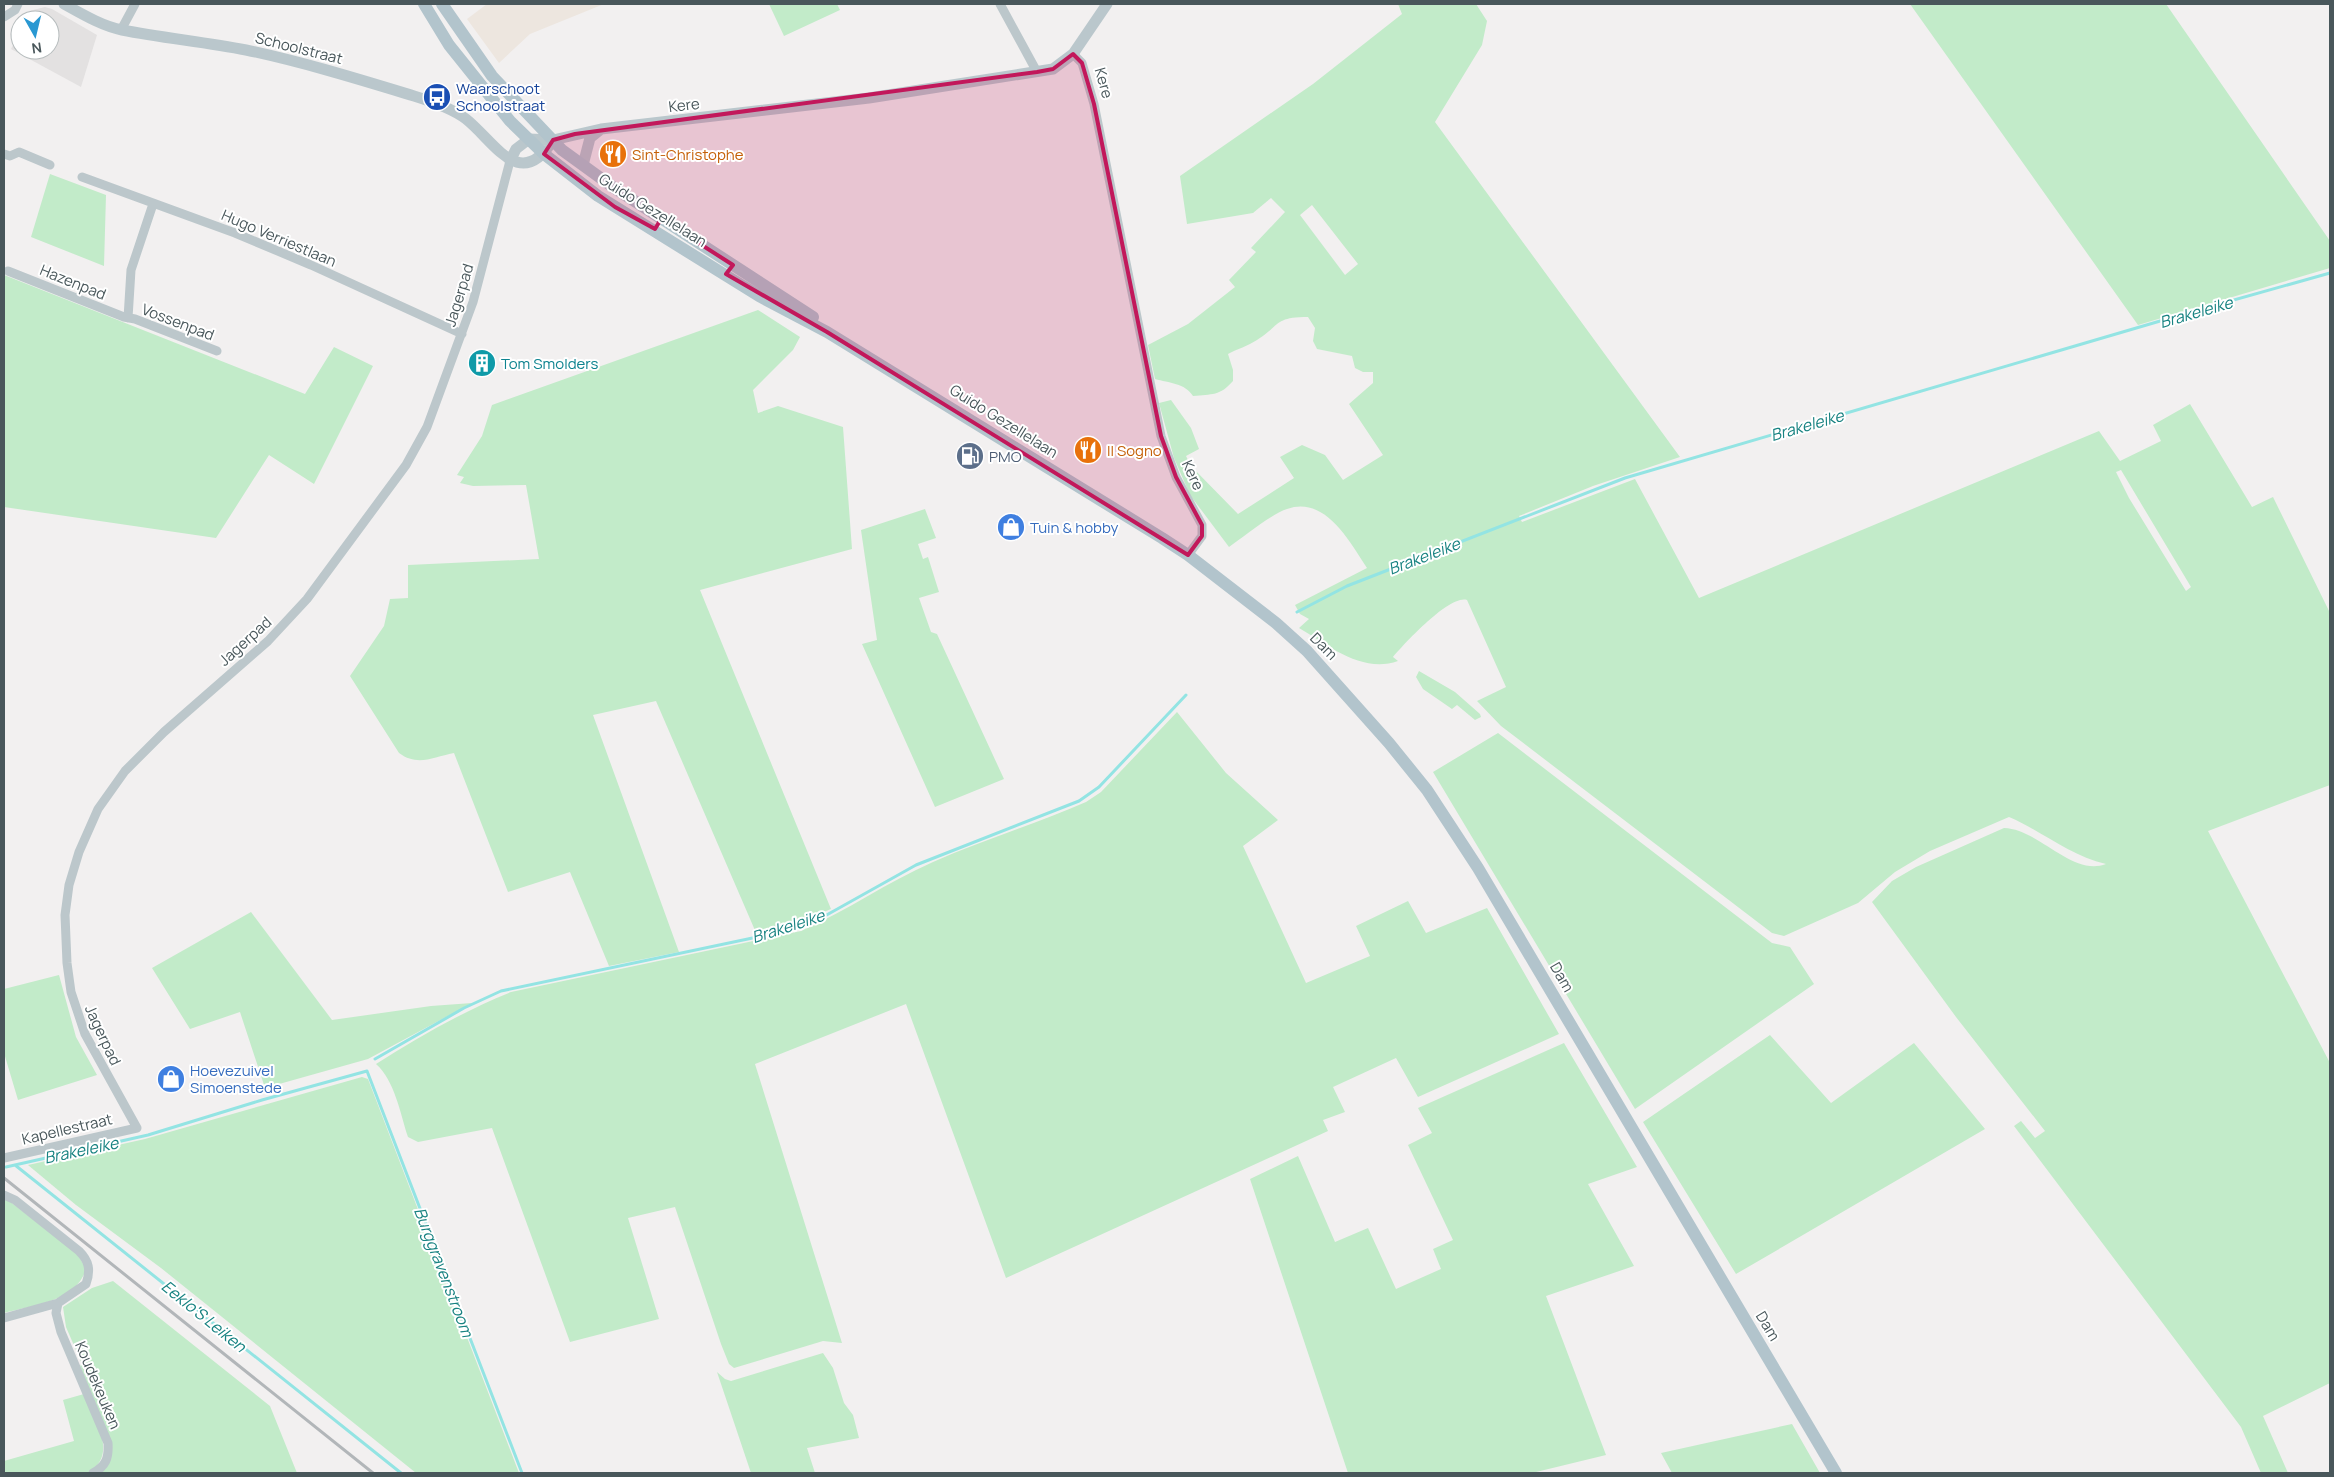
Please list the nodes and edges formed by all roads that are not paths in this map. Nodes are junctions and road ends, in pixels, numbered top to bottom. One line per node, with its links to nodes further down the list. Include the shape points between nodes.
1 (18, 4): 8 (street)
2 (64, 4): 9 (street, Schoolstraat)
3 (135, 4): 9 (street)
4 (424, 4): 13 (main road, Guido Gezellelaan, via 449,45)
5 (442, 4): 14 (main road, Guido Gezellelaan, via 492,76)
6 (1000, 4): 11 (street)
7 (1107, 4): 10 (street)
8 (4, 18)
9 (121, 30): 17 (street, Schoolstraat, via 296,60 421,98 466,119)
10 (1073, 54): 11 (street, Kere, via 1053,69); 27 (street, Kere, via 1082,63 1094,104 1161,436 1183,492 1202,524 1202,536)
11 (1037, 72): 12 (street, Kere, via 869,98)
12 (601, 129): 14 (street, Kere); 19 (street, via 590,138)
13 (529, 139): 14 (street, Kere); 16 (main road, Guido Gezellelaan); 17 (street, via 516,148)
14 (553, 140): 16 (street); 19 (main road, Guido Gezellelaan)
15 (4, 154): 18 (street, via 10,156 19,152)
16 (544, 154): 17 (street, via 524,163); 22 (main road, Guido Gezellelaan, via 598,196)
17 (510, 161): 25 (street, Jagerpad)
18 (50, 165)
19 (582, 165): 22 (main road, Guido Gezellelaan)
20 (82, 177): 21 (street, Hugo Verriestlaan)
21 (153, 204): 24 (street, Vossenpad, via 131,270); 25 (street, Hugo Verriestlaan, via 252,240)
22 (658, 224): 27 (main road, Guido Gezellelaan, via 816,319 827,332)
23 (8, 271): 24 (street, Hazenpad)
24 (128, 318): 26 (street, Vossenpad)
25 (462, 334): 28 (street, Jagerpad, via 417,448 370,515 307,599 274,634 152,742 125,771 98,809 79,852 69,885 65,915 71,992 85,1034)
26 (217, 351)
27 (1188, 555): 34 (main road, Dam, via 1307,651 1357,705 1427,790 1529,953)
28 (136, 1128): 29 (street, Kapellestraat)
29 (4, 1158)
30 (4, 1195): 31 (street, via 15,1200 79,1251 88,1263 90,1270 86,1284)
31 (58, 1303): 32 (street); 33 (street, Koudekeuken, via 56,1313 61,1332 108,1444 106,1463)
32 (4, 1318)
33 (94, 1473)
34 (1836, 1473)

